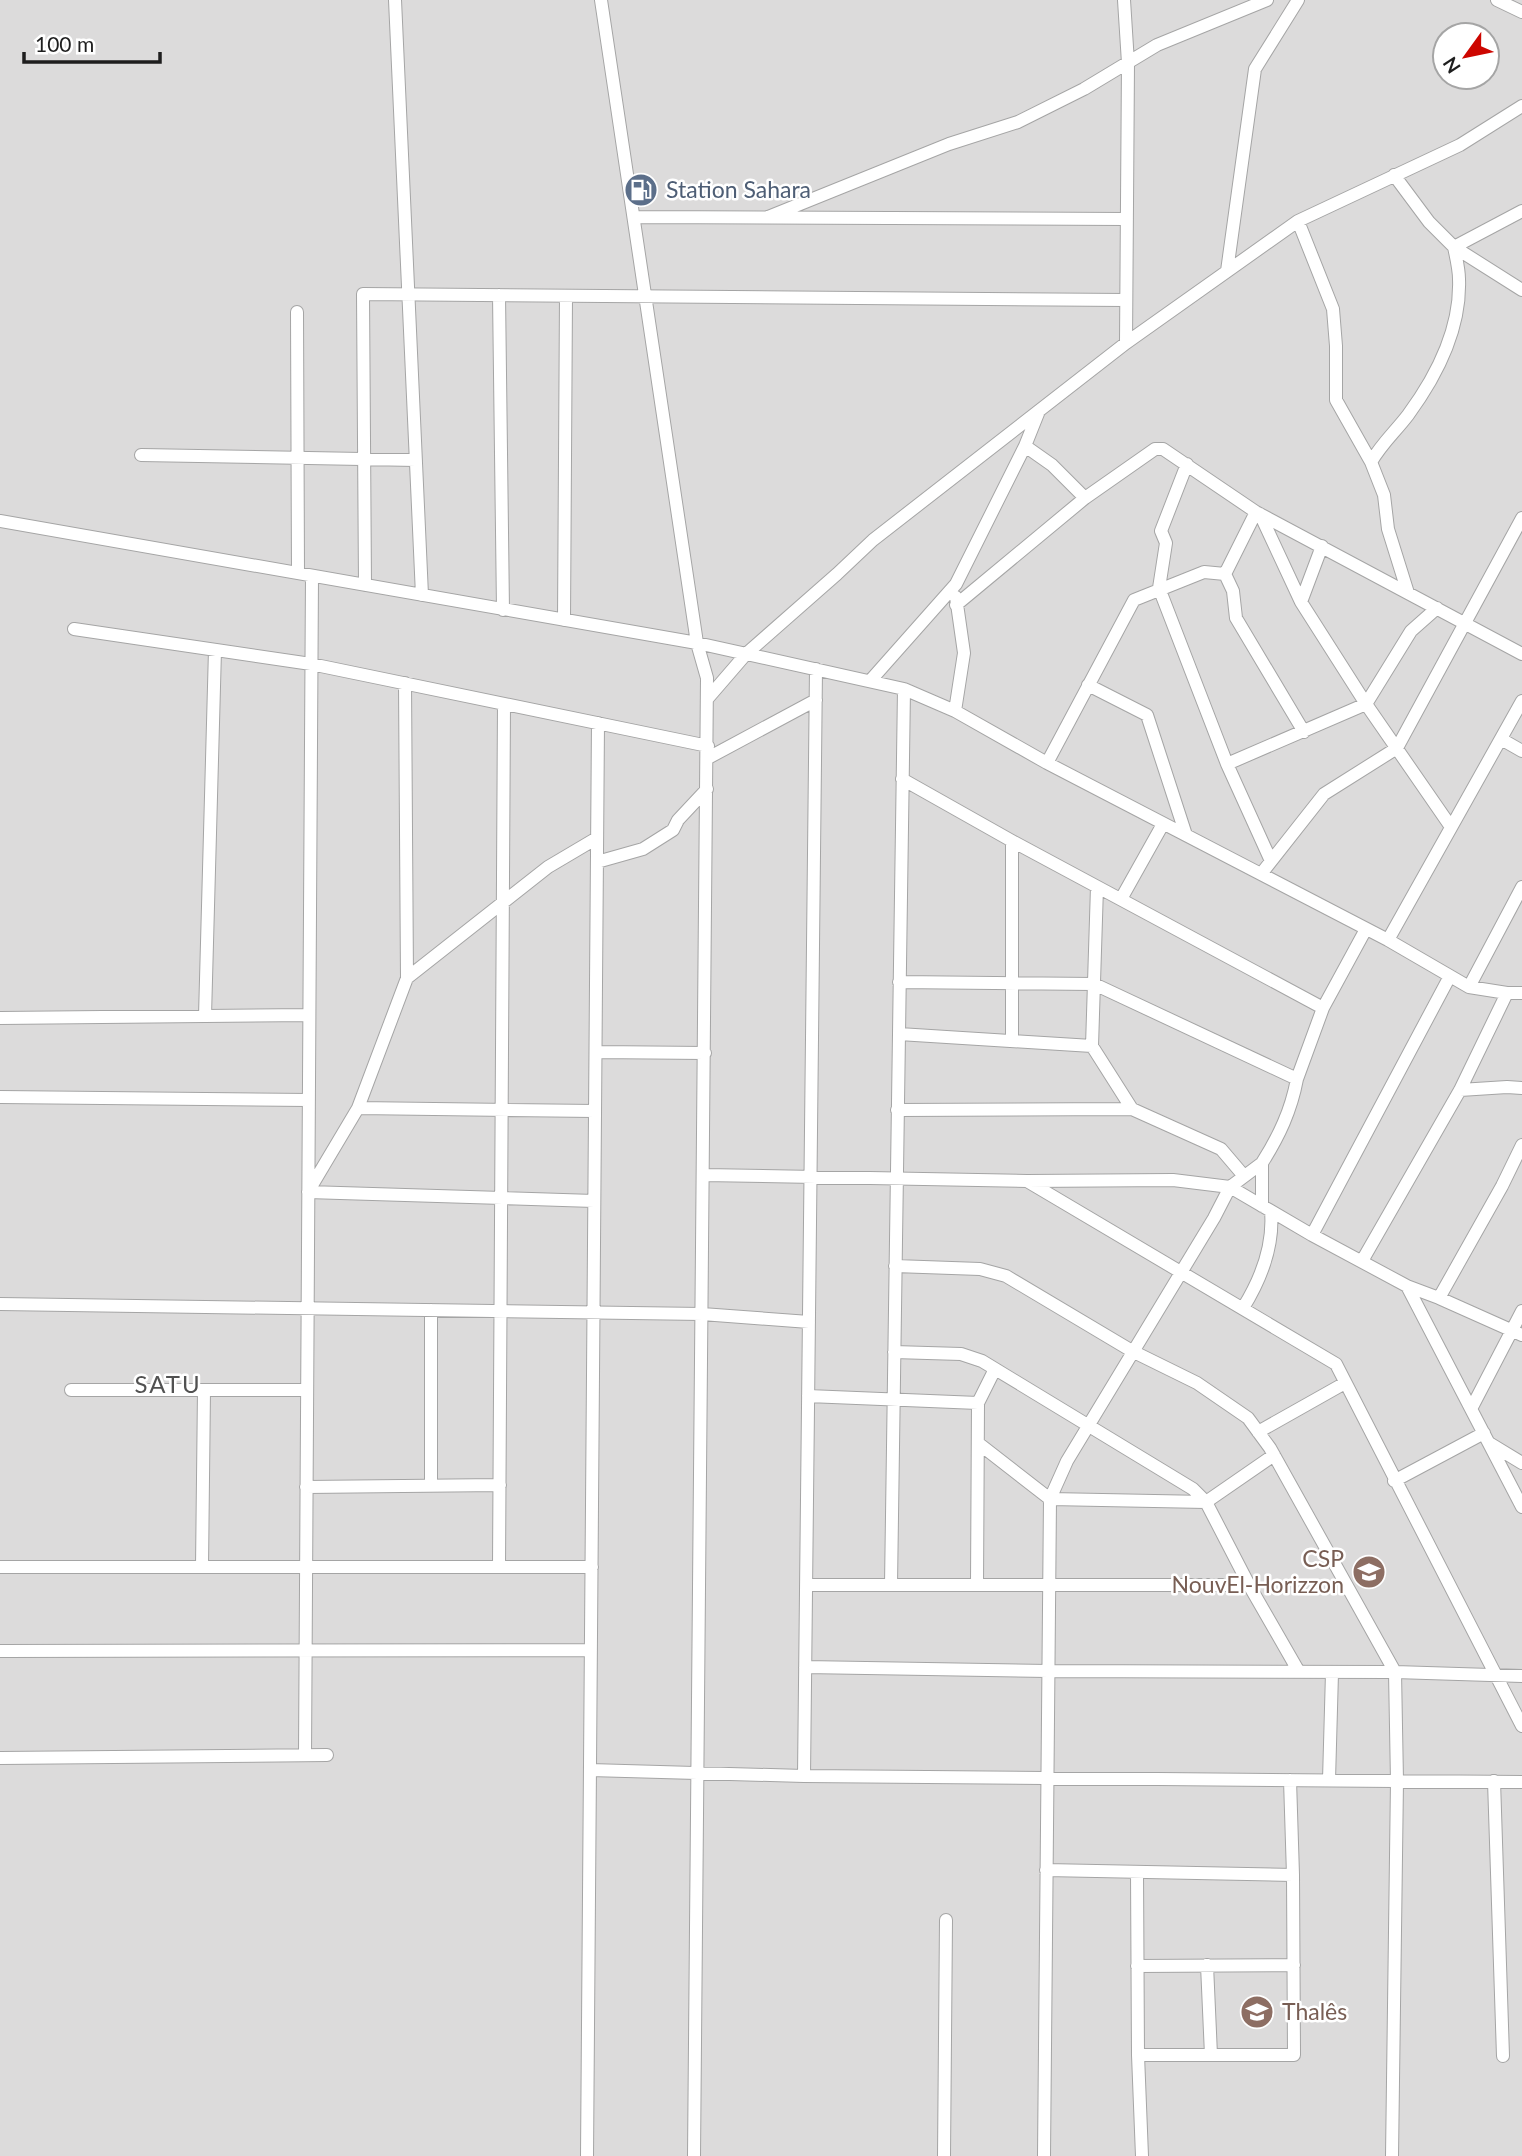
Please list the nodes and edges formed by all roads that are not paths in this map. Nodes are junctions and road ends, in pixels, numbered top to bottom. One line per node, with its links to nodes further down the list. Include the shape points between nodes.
1 (395, 0): 19 (street)
2 (601, 0): 12 (street)
3 (1124, 0): 8 (street)
4 (1268, 0): 8 (street, via 1157,45)
5 (1298, 0): 17 (street, via 1255,69)
6 (1497, 0): 7 (street)
7 (1522, 12)
8 (1128, 63): 13 (street, via 1018,122 949,144); 14 (street)
9 (1522, 106): 10 (street, via 1460,145)
10 (1394, 175): 15 (street); 16 (street)
11 (1522, 211): 16 (street)
12 (634, 217): 13 (street); 22 (street)
13 (768, 217): 14 (street)
14 (1127, 219): 23 (street)
15 (1298, 221): 17 (street); 32 (street, via 1333,309 1336,400)
16 (1454, 247): 18 (street); 32 (street, via 1459,279 1454,329 1417,402)
17 (1227, 271): 25 (street)
18 (1522, 290)
19 (408, 295): 20 (street); 30 (street, via 363,294); 31 (street)
20 (499, 295): 21 (street); 50 (street)
21 (566, 296): 22 (street); 51 (street)
22 (645, 296): 23 (street); 54 (street)
23 (1126, 300): 25 (street)
24 (297, 312): 29 (street)
25 (1126, 343): 26 (street)
26 (1039, 410): 27 (street); 56 (street, via 885,529)
27 (1025, 446): 34 (street); 42 (street)
28 (141, 455): 29 (street)
29 (298, 457): 30 (street); 39 (street)
30 (364, 459): 31 (street); 43 (street)
31 (416, 460): 46 (street)
32 (1371, 462): 45 (street, via 1384,495 1388,529)
33 (1187, 464): 34 (street, via 1155,449); 35 (street); 44 (street, via 1161,531 1166,543)
34 (1085, 498): 48 (street)
35 (1258, 513): 38 (street); 40 (street); 47 (street)
36 (1522, 518): 52 (street)
37 (0, 521): 39 (street)
38 (1322, 546): 45 (street); 47 (street)
39 (298, 573): 41 (street)
40 (1225, 574): 44 (street, via 1204,572); 71 (street, via 1233,591 1236,618)
41 (312, 576): 43 (street); 58 (street)
42 (956, 584): 48 (street); 60 (street)
43 (365, 585): 46 (street)
44 (1160, 588): 62 (street, via 1134,600); 77 (street)
45 (1408, 593): 49 (street)
46 (422, 595): 50 (street)
47 (1301, 602): 68 (street)
48 (956, 605): 69 (street, via 964,653)
49 (1437, 608): 52 (street); 68 (street, via 1411,631)
50 (503, 610): 51 (street)
51 (564, 620): 54 (street)
52 (1464, 623): 57 (street); 73 (street)
53 (74, 629): 55 (street)
54 (697, 643): 56 (street); 64 (street, via 708,678)
55 (215, 650): 58 (street); 104 (street)
56 (746, 653): 59 (street); 64 (street)
57 (1522, 654)
58 (311, 664): 61 (street); 103 (street)
59 (816, 669): 60 (street); 65 (street)
60 (870, 681): 63 (street)
61 (405, 683): 67 (street); 95 (street)
62 (1088, 685): 76 (street); 82 (street, via 1147,715)
63 (904, 689): 69 (street); 78 (street)
64 (708, 698): 75 (street)
65 (816, 701): 75 (street); 125 (street)
66 (1522, 701): 72 (street)
67 (504, 704): 70 (street); 91 (street)
68 (1366, 704): 71 (street); 73 (street)
69 (955, 711): 76 (street)
70 (598, 723): 75 (street); 83 (street)
71 (1304, 732): 77 (street)
72 (1501, 739): 74 (street); 81 (street)
73 (1397, 748): 81 (street); 85 (street, via 1324,794)
74 (1522, 751)
75 (708, 752): 79 (street)
76 (1047, 763): 80 (street)
77 (1227, 764): 85 (street)
78 (902, 779): 84 (street); 96 (street)
79 (707, 789): 86 (street, via 673,830 643,849); 110 (street)
80 (1163, 824): 82 (street); 90 (street)
81 (1451, 827): 93 (street)
82 (1186, 835): 87 (street)
83 (597, 838): 86 (street); 91 (street, via 548,867)
84 (1012, 841): 88 (street); 97 (street)
85 (1271, 861): 87 (street)
86 (597, 862): 109 (street)
87 (1261, 874): 92 (street)
88 (1097, 887): 90 (street); 98 (street)
89 (1522, 887): 99 (street)
90 (1121, 900): 102 (street)
91 (503, 904): 95 (street); 118 (street)
92 (1366, 929): 93 (street); 102 (street)
93 (1388, 940): 94 (street)
94 (1450, 976): 99 (street); 133 (street)
95 (407, 978): 116 (street)
96 (899, 982): 97 (street); 106 (street)
97 (1012, 983): 98 (street); 107 (street)
98 (1094, 984): 108 (street); 111 (street)
99 (1469, 987): 100 (street)
100 (1507, 993): 101 (street); 113 (street)
101 (1522, 993)
102 (1323, 1008): 111 (street)
103 (309, 1015): 104 (street); 115 (street)
104 (205, 1016): 105 (street)
105 (0, 1018)
106 (899, 1034): 107 (street); 119 (street)
107 (1012, 1041): 108 (street)
108 (1092, 1046): 117 (street)
109 (596, 1052): 110 (street); 120 (street)
110 (705, 1053): 123 (street)
111 (1297, 1079): 122 (street, via 1280,1133)
112 (1522, 1088): 113 (street)
113 (1460, 1090): 134 (street)
114 (0, 1097): 115 (street)
115 (309, 1100): 129 (street)
116 (358, 1108): 118 (street); 129 (street)
117 (1132, 1109): 119 (street); 124 (street, via 1221,1149)
118 (502, 1110): 120 (street); 130 (street)
119 (897, 1110): 126 (street)
120 (595, 1111): 131 (street)
121 (1522, 1145): 138 (street)
122 (1262, 1163): 124 (street); 132 (street)
123 (704, 1175): 125 (street); 146 (street)
124 (1244, 1176): 128 (street)
125 (811, 1177): 126 (street); 147 (street)
126 (897, 1179): 127 (street); 135 (street)
127 (1027, 1181): 128 (street, via 1173,1181); 136 (street)
128 (1230, 1187): 132 (street); 136 (street)
129 (308, 1192): 130 (street); 140 (street)
130 (501, 1198): 131 (street); 143 (street)
131 (594, 1201): 145 (street)
132 (1267, 1208): 133 (street); 141 (street, via 1273,1232 1263,1267)
133 (1312, 1235): 134 (street)
134 (1362, 1261): 137 (street)
135 (895, 1266): 149 (street, via 980,1269 1006,1276); 150 (street)
136 (1182, 1271): 141 (street); 149 (street)
137 (1407, 1286): 138 (street); 159 (street)
138 (1439, 1298): 148 (street)
139 (0, 1304): 140 (street)
140 (307, 1308): 142 (street); 155 (street)
141 (1243, 1308): 152 (street, via 1336,1364)
142 (431, 1310): 143 (street); 167 (street)
143 (501, 1311): 145 (street); 168 (street)
144 (1522, 1311): 148 (street)
145 (593, 1312): 146 (street); 177 (street)
146 (702, 1314): 147 (street); 198 (street)
147 (809, 1322): 156 (street)
148 (1517, 1333): 159 (street)
149 (1132, 1351): 160 (street); 161 (street, via 1197,1383 1248,1418)
150 (894, 1353): 151 (street, via 961,1354); 157 (street)
151 (995, 1369): 158 (street); 160 (street)
152 (1345, 1383): 161 (street); 166 (street)
153 (71, 1390): 154 (street)
154 (204, 1390): 155 (street); 174 (street)
155 (307, 1390): 169 (street)
156 (808, 1396): 157 (street); 178 (street)
157 (893, 1400): 158 (street); 179 (street)
158 (978, 1403): 163 (street)
159 (1471, 1409): 162 (street)
160 (1088, 1425): 170 (street); 171 (street, via 1193,1489)
161 (1258, 1432): 164 (street)
162 (1486, 1438): 165 (street); 166 (street); 172 (street)
163 (978, 1443): 170 (street); 180 (street)
164 (1274, 1455): 171 (street); 190 (street)
165 (1522, 1462)
166 (1394, 1481): 191 (street)
167 (431, 1485): 168 (street); 169 (street)
168 (500, 1485): 176 (street)
169 (306, 1487): 175 (street)
170 (1050, 1499): 171 (street); 181 (street)
171 (1206, 1502): 182 (street)
172 (1522, 1507)
173 (0, 1567): 174 (street)
174 (202, 1567): 175 (street)
175 (306, 1567): 176 (street); 183 (street)
176 (499, 1567): 177 (street)
177 (592, 1567): 184 (street)
178 (806, 1585): 179 (street); 186 (street)
179 (891, 1585): 180 (street)
180 (977, 1585): 181 (street)
181 (1049, 1585): 182 (street); 187 (street)
182 (1249, 1585): 188 (street)
183 (305, 1650): 184 (street); 185 (street); 194 (street)
184 (591, 1650): 197 (street)
185 (0, 1651)
186 (805, 1667): 187 (street); 199 (street)
187 (1048, 1671): 188 (street); 200 (street)
188 (1300, 1672): 189 (street)
189 (1332, 1672): 190 (street); 202 (street)
190 (1395, 1672): 191 (street); 203 (street)
191 (1496, 1675): 192 (street); 193 (street)
192 (1522, 1676)
193 (1522, 1726)
194 (305, 1755): 195 (street); 196 (street)
195 (327, 1755)
196 (0, 1758)
197 (590, 1770): 198 (street); 216 (street)
198 (698, 1773): 199 (street); 217 (street)
199 (804, 1776): 200 (street)
200 (1047, 1778): 201 (street); 206 (street)
201 (1290, 1780): 202 (street); 208 (street)
202 (1329, 1780): 203 (street)
203 (1398, 1781): 204 (street); 221 (street)
204 (1494, 1781): 205 (street); 215 (street)
205 (1522, 1782)
206 (1046, 1870): 207 (street); 219 (street)
207 (1137, 1872): 208 (street); 212 (street)
208 (1293, 1875): 211 (street)
209 (946, 1920): 218 (street)
210 (1207, 1965): 211 (street); 212 (street); 214 (street)
211 (1294, 1965): 214 (street, via 1294,2055)
212 (1137, 1966): 213 (street)
213 (1138, 2055): 214 (street); 220 (street)
214 (1211, 2055)
215 (1503, 2056)
216 (587, 2156)
217 (694, 2156)
218 (944, 2156)
219 (1044, 2156)
220 (1142, 2156)
221 (1392, 2156)

